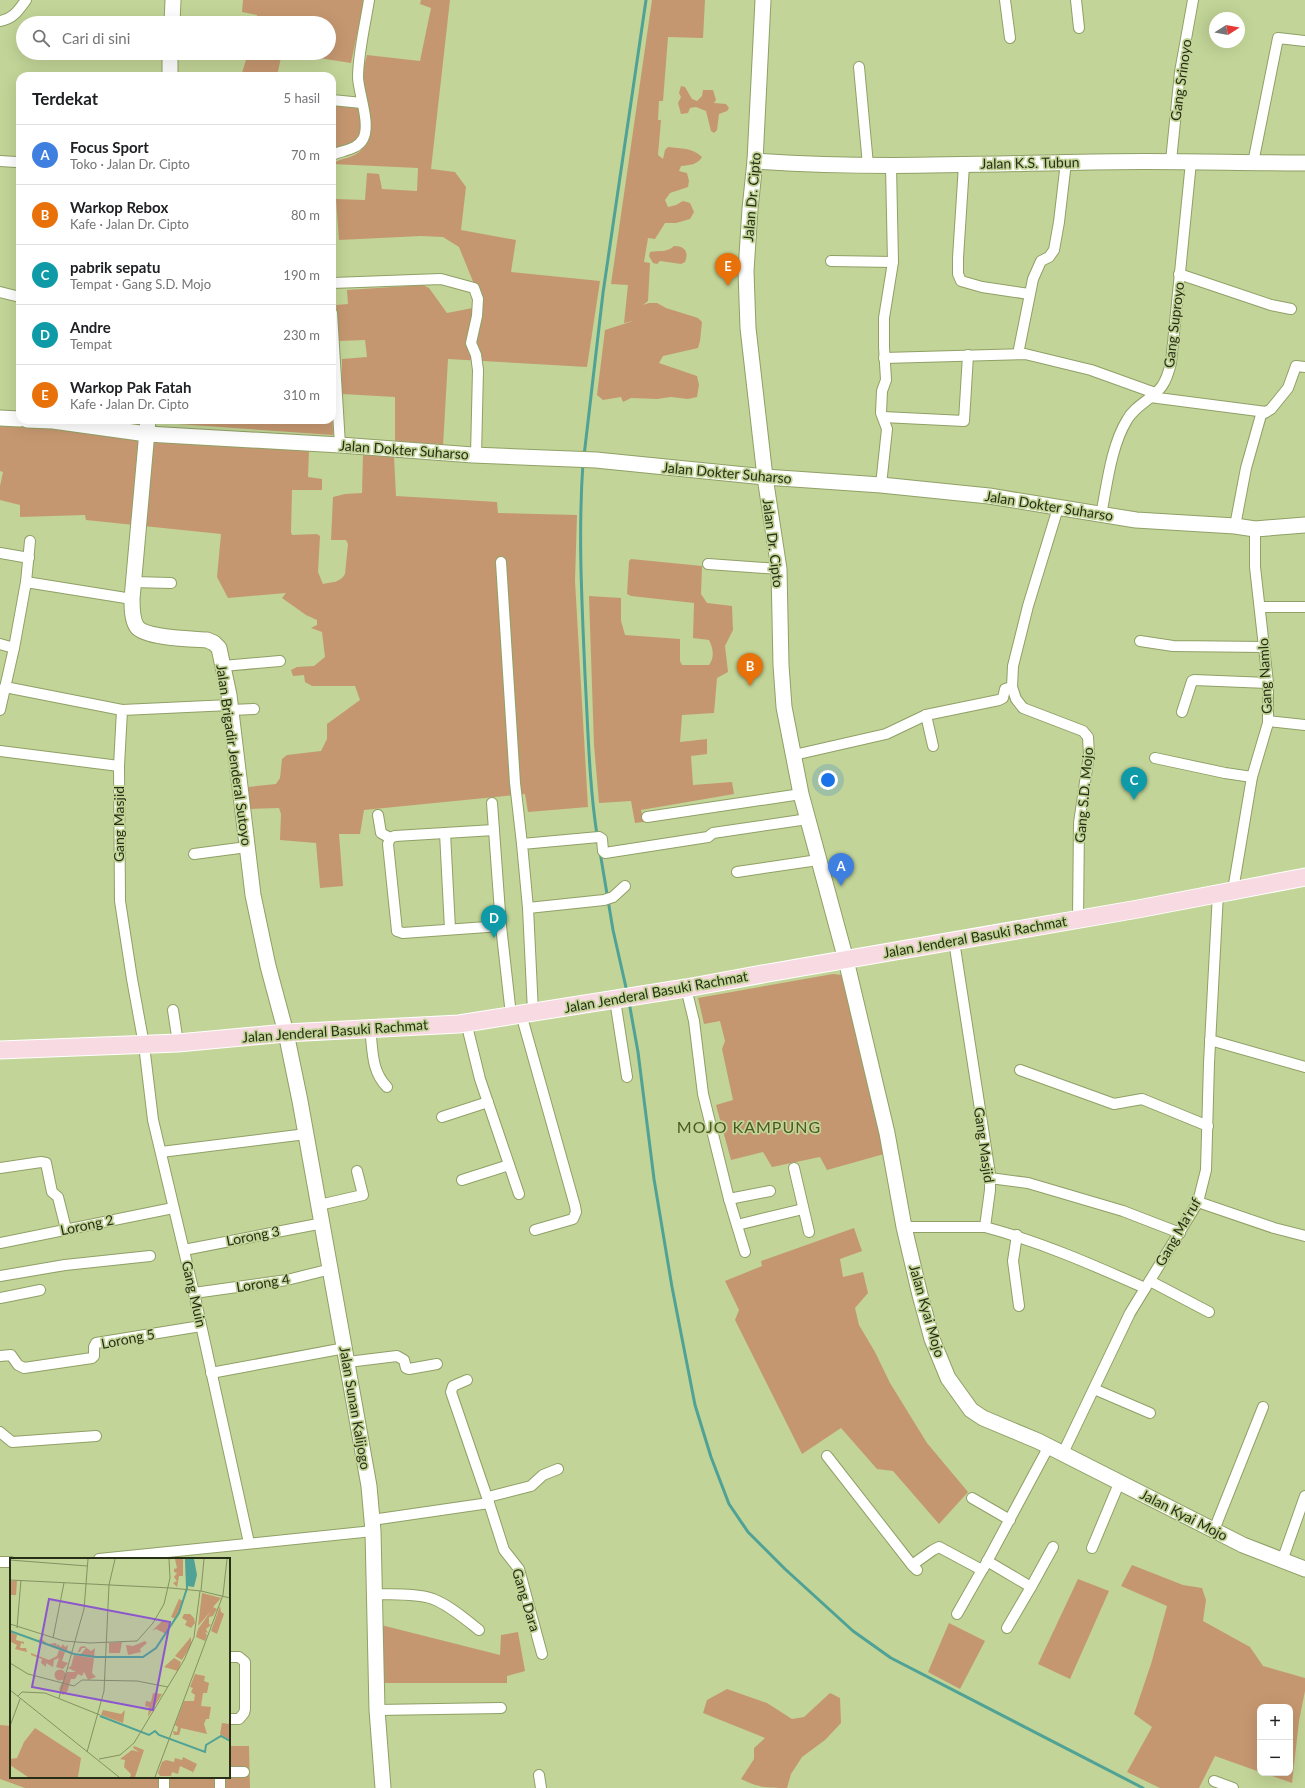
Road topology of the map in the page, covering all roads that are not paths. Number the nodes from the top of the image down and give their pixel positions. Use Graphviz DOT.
graph roads {
  1 [pos="26,0"];
  2 [pos="173,0"];
  3 [pos="369,0"];
  4 [pos="763,0"];
  5 [pos="1005,0"];
  6 [pos="1076,0"];
  7 [pos="1193,0"];
  8 [pos="172,16"];
  9 [pos="0,21"];
  10 [pos="1079,28"];
  11 [pos="1010,38"];
  12 [pos="1305,41"];
  13 [pos="170,60"];
  14 [pos="859,67"];
  15 [pos="170,72"];
  16 [pos="336,100"];
  17 [pos="362,103"];
  18 [pos="336,154"];
  19 [pos="0,161"];
  20 [pos="755,161"];
  21 [pos="1171,161"];
  22 [pos="16,162"];
  23 [pos="1066,162"];
  24 [pos="1191,162"];
  25 [pos="1253,163"];
  26 [pos="1305,163"];
  27 [pos="868,165"];
  28 [pos="964,165"];
  29 [pos="891,166"];
  30 [pos="831,261"];
  31 [pos="893,262"];
  32 [pos="1180,274"];
  33 [pos="336,283"];
  34 [pos="0,292"];
  35 [pos="1029,294"];
  36 [pos="16,296"];
  37 [pos="1291,309"];
  38 [pos="1018,354"];
  39 [pos="968,355"];
  40 [pos="884,358"];
  41 [pos="1305,367"];
  42 [pos="336,379"];
  43 [pos="1152,395"];
  44 [pos="1266,412"];
  45 [pos="882,417"];
  46 [pos="0,418"];
  47 [pos="16,419"];
  48 [pos="107,424"];
  49 [pos="148,427"];
  50 [pos="340,445"];
  51 [pos="476,455"];
  52 [pos="764,477"];
  53 [pos="881,484"];
  54 [pos="1058,508"];
  55 [pos="1101,515"];
  56 [pos="1305,525"];
  57 [pos="1235,526"];
  58 [pos="1255,529"];
  59 [pos="30,541"];
  60 [pos="0,553"];
  61 [pos="29,558"];
  62 [pos="501,562"];
  63 [pos="708,564"];
  64 [pos="779,569"];
  65 [pos="26,582"];
  66 [pos="133,582"];
  67 [pos="171,584"];
  68 [pos="132,599"];
  69 [pos="1261,607"];
  70 [pos="1305,607"];
  71 [pos="1140,641"];
  72 [pos="0,644"];
  73 [pos="1264,647"];
  74 [pos="14,648"];
  75 [pos="280,661"];
  76 [pos="223,666"];
  77 [pos="1268,683"];
  78 [pos="5,687"];
  79 [pos="1012,688"];
  80 [pos="230,708"];
  81 [pos="254,709"];
  82 [pos="0,710"];
  83 [pos="122,710"];
  84 [pos="1182,712"];
  85 [pos="926,715"];
  86 [pos="1268,721"];
  87 [pos="1305,725"];
  88 [pos="934,746"];
  89 [pos="0,751"];
  90 [pos="794,755"];
  91 [pos="1155,758"];
  92 [pos="119,766"];
  93 [pos="1252,777"];
  94 [pos="801,794"];
  95 [pos="492,803"];
  96 [pos="378,815"];
  97 [pos="647,817"];
  98 [pos="808,819"];
  99 [pos="494,830"];
  100 [pos="445,833"];
  101 [pos="390,838"];
  102 [pos="522,844"];
  103 [pos="247,847"];
  104 [pos="194,854"];
  105 [pos="818,860"];
  106 [pos="737,872"];
  107 [pos="1305,877"];
  108 [pos="624,886"];
  109 [pos="1226,892"];
  110 [pos="528,908"];
  111 [pos="1078,919"];
  112 [pos="502,926"];
  113 [pos="450,929"];
  114 [pos="954,941"];
  115 [pos="846,960"];
  116 [pos="686,988"];
  117 [pos="616,1000"];
  118 [pos="173,1010"];
  119 [pos="522,1014"];
  120 [pos="466,1022"];
  121 [pos="370,1028"];
  122 [pos="286,1033"];
  123 [pos="1210,1040"];
  124 [pos="178,1043"];
  125 [pos="144,1045"];
  126 [pos="0,1050"];
  127 [pos="1305,1067"];
  128 [pos="1020,1070"];
  129 [pos="627,1077"];
  130 [pos="387,1087"];
  131 [pos="488,1102"];
  132 [pos="442,1117"];
  133 [pos="1208,1126"];
  134 [pos="306,1134"];
  135 [pos="161,1152"];
  136 [pos="509,1165"];
  137 [pos="0,1168"];
  138 [pos="794,1168"];
  139 [pos="357,1171"];
  140 [pos="990,1178"];
  141 [pos="462,1180"];
  142 [pos="770,1191"];
  143 [pos="519,1194"];
  144 [pos="729,1199"];
  145 [pos="1198,1202"];
  146 [pos="319,1205"];
  147 [pos="174,1208"];
  148 [pos="803,1209"];
  149 [pos="323,1222"];
  150 [pos="737,1225"];
  151 [pos="904,1227"];
  152 [pos="985,1227"];
  153 [pos="66,1229"];
  154 [pos="535,1230"];
  155 [pos="809,1232"];
  156 [pos="1180,1233"];
  157 [pos="1017,1235"];
  158 [pos="1305,1236"];
  159 [pos="0,1243"];
  160 [pos="184,1250"];
  161 [pos="745,1252"];
  162 [pos="150,1256"];
  163 [pos="331,1269"];
  164 [pos="0,1276"];
  165 [pos="1148,1284"];
  166 [pos="40,1290"];
  167 [pos="194,1293"];
  168 [pos="0,1298"];
  169 [pos="1019,1306"];
  170 [pos="1209,1312"];
  171 [pos="201,1326"];
  172 [pos="346,1355"];
  173 [pos="0,1356"];
  174 [pos="437,1364"];
  175 [pos="211,1373"];
  176 [pos="467,1380"];
  177 [pos="1094,1389"];
  178 [pos="1263,1407"];
  179 [pos="1150,1413"];
  180 [pos="0,1432"];
  181 [pos="96,1436"];
  182 [pos="1049,1446"];
  183 [pos="1064,1453"];
  184 [pos="827,1456"];
  185 [pos="558,1469"];
  186 [pos="1120,1482"];
  187 [pos="1305,1496"];
  188 [pos="972,1498"];
  189 [pos="489,1500"];
  190 [pos="1010,1520"];
  191 [pos="372,1526"];
  192 [pos="1214,1530"];
  193 [pos="250,1543"];
  194 [pos="1053,1547"];
  195 [pos="1092,1548"];
  196 [pos="134,1557"];
  197 [pos="116,1558"];
  198 [pos="987,1561"];
  199 [pos="1282,1561"];
  200 [pos="982,1570"];
  201 [pos="1305,1570"];
  202 [pos="1030,1587"];
  203 [pos="374,1594"];
  204 [pos="957,1614"];
  205 [pos="1006,1628"];
  206 [pos="479,1630"];
  207 [pos="542,1654"];
  208 [pos="230,1657"];
  209 [pos="501,1708"];
  210 [pos="377,1710"];
  211 [pos="230,1719"];
  212 [pos="230,1772"];
  213 [pos="244,1772"];
  214 [pos="540,1775"];
  215 [pos="1214,1781"];
  216 [pos="383,1788"];
  217 [pos="541,1788"];
  218 [pos="1233,1788"];
  1 -- 9 [label="street"];
  2 -- 8 [label="street"];
  3 -- 17 [label="street"];
  4 -- 20 [label="street, Jalan Dr. Cipto"];
  5 -- 11 [label="street"];
  6 -- 10 [label="street"];
  7 -- 21 [label="street, Gang Srinoyo"];
  12 -- 25 [label="street"];
  13 -- 15 [label="street"];
  14 -- 27 [label="street"];
  16 -- 17 [label="street"];
  17 -- 18 [label="street"];
  19 -- 22 [label="street"];
  20 -- 27 [label="street, Jalan K.S. Tubun"];
  20 -- 52 [label="street, Jalan Dr. Cipto"];
  21 -- 23 [label="street, Jalan K.S. Tubun"];
  21 -- 24 [label="street, Jalan K.S. Tubun"];
  23 -- 28 [label="street, Jalan K.S. Tubun"];
  23 -- 35 [label="street"];
  24 -- 25 [label="street, Jalan K.S. Tubun"];
  24 -- 32 [label="street, Gang Suproyo"];
  25 -- 26 [label="street, Jalan K.S. Tubun"];
  27 -- 29 [label="street, Jalan K.S. Tubun"];
  28 -- 29 [label="street, Jalan K.S. Tubun"];
  28 -- 35 [label="street"];
  29 -- 31 [label="street"];
  30 -- 31 [label="street"];
  31 -- 40 [label="street"];
  32 -- 37 [label="street"];
  32 -- 43 [label="street, Gang Suproyo"];
  33 -- 51 [label="street"];
  34 -- 36 [label="street"];
  35 -- 38 [label="street"];
  38 -- 39 [label="street"];
  38 -- 43 [label="street"];
  39 -- 40 [label="street"];
  39 -- 45 [label="street"];
  40 -- 45 [label="street"];
  41 -- 44 [label="street"];
  42 -- 50 [label="street"];
  43 -- 44 [label="street"];
  43 -- 55 [label="street, Gang Suproyo"];
  44 -- 57 [label="street"];
  45 -- 53 [label="street"];
  46 -- 47 [label="street"];
  48 -- 49 [label="street, Jalan Dokter Suharso"];
  49 -- 50 [label="street, Jalan Dokter Suharso"];
  49 -- 66 [label="street, Jalan Brigadir Jenderal Sutoyo"];
  50 -- 51 [label="street, Jalan Dokter Suharso"];
  51 -- 52 [label="street, Jalan Dokter Suharso"];
  52 -- 53 [label="street, Jalan Dokter Suharso"];
  52 -- 64 [label="street, Jalan Dr. Cipto"];
  53 -- 54 [label="street, Jalan Dokter Suharso"];
  54 -- 55 [label="street, Jalan Dokter Suharso"];
  54 -- 79 [label="street, Gang S.D. Mojo"];
  55 -- 57 [label="street, Jalan Dokter Suharso"];
  56 -- 58 [label="street, Jalan Dokter Suharso"];
  57 -- 58 [label="street, Jalan Dokter Suharso"];
  58 -- 69 [label="street, Gang Namlo"];
  59 -- 61 [label="street"];
  60 -- 61 [label="street"];
  61 -- 65 [label="street"];
  62 -- 102 [label="street"];
  63 -- 64 [label="street"];
  64 -- 90 [label="street, Jalan Dr. Cipto"];
  65 -- 68 [label="street"];
  65 -- 74 [label="street"];
  66 -- 67 [label="street"];
  66 -- 68 [label="street, Jalan Brigadir Jenderal Sutoyo"];
  68 -- 76 [label="street, Jalan Brigadir Jenderal Sutoyo"];
  69 -- 70 [label="street"];
  69 -- 73 [label="street, Gang Namlo"];
  71 -- 73 [label="street"];
  72 -- 74 [label="street"];
  73 -- 77 [label="street, Gang Namlo"];
  74 -- 78 [label="street"];
  75 -- 76 [label="street"];
  76 -- 80 [label="street, Jalan Brigadir Jenderal Sutoyo"];
  77 -- 84 [label="street"];
  77 -- 86 [label="street, Gang Namlo"];
  78 -- 82 [label="street"];
  78 -- 83 [label="street"];
  79 -- 85 [label="street"];
  79 -- 111 [label="street, Gang S.D. Mojo"];
  80 -- 81 [label="street"];
  80 -- 83 [label="street"];
  80 -- 103 [label="street, Jalan Brigadir Jenderal Sutoyo"];
  83 -- 92 [label="street, Gang Masjid"];
  85 -- 88 [label="street"];
  85 -- 90 [label="street"];
  86 -- 87 [label="street"];
  86 -- 93 [label="street, Gang Namlo"];
  89 -- 92 [label="street"];
  90 -- 94 [label="street, Jalan Dr. Cipto"];
  91 -- 93 [label="street"];
  92 -- 125 [label="street, Gang Masjid"];
  93 -- 109 [label="street, Gang Namlo"];
  94 -- 97 [label="street"];
  94 -- 98 [label="street, Jalan Dr. Cipto"];
  95 -- 99 [label="street"];
  96 -- 101 [label="street"];
  98 -- 102 [label="street"];
  98 -- 105 [label="street, Jalan Dr. Cipto"];
  99 -- 100 [label="street"];
  99 -- 112 [label="street"];
  100 -- 101 [label="street"];
  100 -- 113 [label="street"];
  101 -- 113 [label="street"];
  102 -- 110 [label="street"];
  103 -- 104 [label="street"];
  103 -- 122 [label="street, Jalan Brigadir Jenderal Sutoyo"];
  105 -- 106 [label="street"];
  105 -- 115 [label="street, Jalan Dr. Cipto"];
  107 -- 109 [label="main road, Jalan Jenderal Basuki Rachmat"];
  108 -- 110 [label="street"];
  109 -- 111 [label="main road, Jalan Jenderal Basuki Rachmat"];
  109 -- 123 [label="street, Gang Ma'ruf"];
  110 -- 119 [label="street"];
  111 -- 114 [label="main road, Jalan Jenderal Basuki Rachmat"];
  112 -- 113 [label="street"];
  112 -- 119 [label="street"];
  114 -- 115 [label="main road, Jalan Jenderal Basuki Rachmat"];
  114 -- 140 [label="street, Gang Masjid"];
  115 -- 116 [label="main road, Jalan Jenderal Basuki Rachmat"];
  115 -- 151 [label="street, Jalan Kyai Mojo"];
  116 -- 117 [label="main road, Jalan Jenderal Basuki Rachmat"];
  116 -- 144 [label="street"];
  117 -- 119 [label="main road, Jalan Jenderal Basuki Rachmat"];
  117 -- 129 [label="street"];
  118 -- 124 [label="street"];
  119 -- 120 [label="main road, Jalan Jenderal Basuki Rachmat"];
  119 -- 154 [label="street"];
  120 -- 121 [label="main road, Jalan Jenderal Basuki Rachmat"];
  120 -- 131 [label="street"];
  121 -- 122 [label="main road, Jalan Jenderal Basuki Rachmat"];
  121 -- 130 [label="street"];
  122 -- 124 [label="main road, Jalan Jenderal Basuki Rachmat"];
  122 -- 134 [label="street, Jalan Sunan Kalijogo"];
  123 -- 127 [label="street"];
  123 -- 133 [label="street, Gang Ma'ruf"];
  124 -- 125 [label="main road, Jalan Jenderal Basuki Rachmat"];
  125 -- 126 [label="main road, Jalan Jenderal Basuki Rachmat"];
  125 -- 135 [label="street, Gang Muin"];
  128 -- 133 [label="street"];
  131 -- 132 [label="street"];
  131 -- 136 [label="street"];
  133 -- 145 [label="street, Gang Ma'ruf"];
  134 -- 135 [label="street"];
  134 -- 146 [label="street, Jalan Sunan Kalijogo"];
  135 -- 147 [label="street, Gang Muin"];
  136 -- 141 [label="street"];
  136 -- 143 [label="street"];
  137 -- 153 [label="street"];
  138 -- 148 [label="street"];
  139 -- 146 [label="street"];
  140 -- 152 [label="street, Gang Masjid"];
  140 -- 156 [label="street"];
  142 -- 144 [label="street"];
  144 -- 150 [label="street"];
  145 -- 156 [label="street, Gang Ma'ruf"];
  145 -- 158 [label="street"];
  146 -- 149 [label="street, Jalan Sunan Kalijogo"];
  147 -- 153 [label="street, Lorong 2"];
  147 -- 160 [label="street, Gang Muin"];
  148 -- 150 [label="street"];
  148 -- 155 [label="street"];
  149 -- 160 [label="street, Lorong 3"];
  149 -- 163 [label="street, Jalan Sunan Kalijogo"];
  150 -- 161 [label="street"];
  151 -- 152 [label="street"];
  151 -- 182 [label="street, Jalan Kyai Mojo"];
  152 -- 157 [label="street"];
  153 -- 159 [label="street, Lorong 2"];
  156 -- 165 [label="street, Gang Ma'ruf"];
  157 -- 165 [label="street"];
  157 -- 169 [label="street"];
  160 -- 167 [label="street, Gang Muin"];
  162 -- 164 [label="street"];
  163 -- 167 [label="street, Lorong 4"];
  163 -- 172 [label="street, Jalan Sunan Kalijogo"];
  165 -- 170 [label="street"];
  165 -- 177 [label="street, Gang Ma'ruf"];
  166 -- 168 [label="street"];
  167 -- 171 [label="street, Gang Muin"];
  171 -- 173 [label="street, Lorong 5"];
  171 -- 175 [label="street, Gang Muin"];
  172 -- 174 [label="street"];
  172 -- 175 [label="street"];
  172 -- 191 [label="street, Jalan Sunan Kalijogo"];
  175 -- 193 [label="street, Gang Muin"];
  176 -- 189 [label="street, Gang Dara"];
  177 -- 179 [label="street"];
  177 -- 183 [label="street, Gang Ma'ruf"];
  178 -- 192 [label="street"];
  180 -- 181 [label="street"];
  182 -- 183 [label="street, Jalan Kyai Mojo"];
  182 -- 190 [label="street"];
  183 -- 186 [label="street, Jalan Kyai Mojo"];
  184 -- 200 [label="street"];
  185 -- 189 [label="street"];
  186 -- 192 [label="street, Jalan Kyai Mojo"];
  186 -- 195 [label="street"];
  187 -- 199 [label="street"];
  188 -- 190 [label="street"];
  189 -- 191 [label="street"];
  189 -- 207 [label="street, Gang Dara"];
  190 -- 198 [label="street"];
  191 -- 193 [label="street"];
  191 -- 203 [label="street, Jalan Sunan Kalijogo"];
  192 -- 199 [label="street, Jalan Kyai Mojo"];
  193 -- 196 [label="street"];
  194 -- 202 [label="street"];
  196 -- 197 [label="street"];
  198 -- 200 [label="street"];
  198 -- 202 [label="street"];
  199 -- 201 [label="street, Jalan Kyai Mojo"];
  200 -- 204 [label="street"];
  202 -- 205 [label="street"];
  203 -- 206 [label="street"];
  203 -- 210 [label="street, Jalan Sunan Kalijogo"];
  208 -- 211 [label="street"];
  209 -- 210 [label="street"];
  210 -- 216 [label="street, Jalan Sunan Kalijogo"];
  212 -- 213 [label="street"];
  214 -- 217 [label="street"];
  215 -- 218 [label="street"];
}
